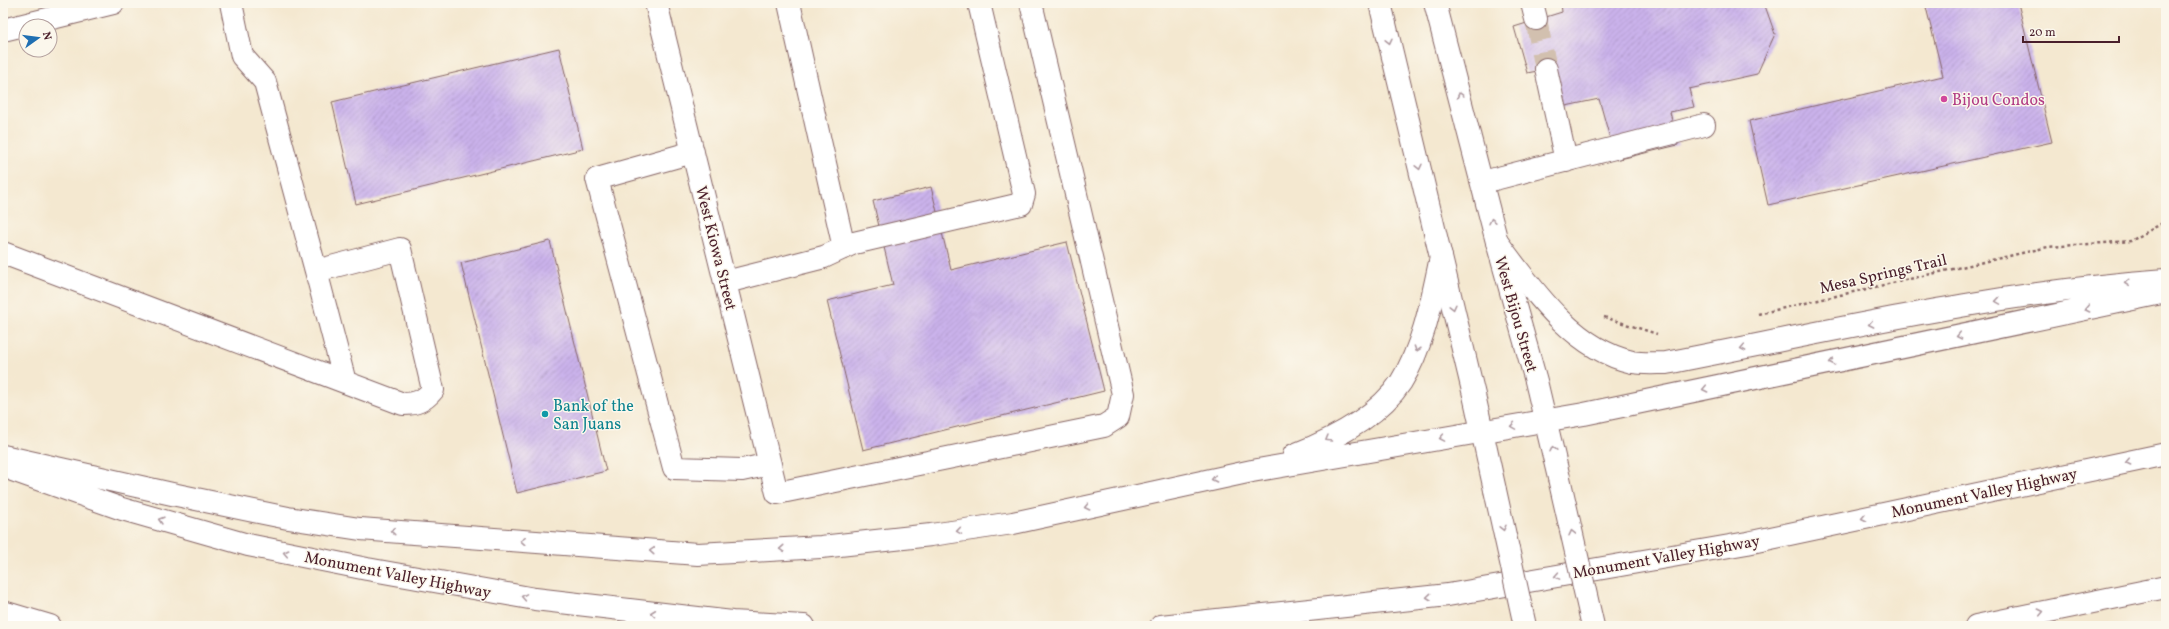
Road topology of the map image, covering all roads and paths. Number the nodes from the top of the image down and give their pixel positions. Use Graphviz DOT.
graph roads {
  1 [pos="113,3"];
  2 [pos="231,3"];
  3 [pos="656,3"];
  4 [pos="789,3"];
  5 [pos="979,3"];
  6 [pos="1031,3"];
  7 [pos="1380,3"];
  8 [pos="1435,3"];
  9 [pos="3,30"];
  10 [pos="1546,69"];
  11 [pos="1704,125"];
  12 [pos="693,152"];
  13 [pos="1566,161"];
  14 [pos="1483,182"];
  15 [pos="2166,221"];
  16 [pos="1497,242"];
  17 [pos="844,248"];
  18 [pos="3,253"];
  19 [pos="1441,257"];
  20 [pos="316,271"];
  21 [pos="2166,280"];
  22 [pos="726,282"];
  23 [pos="2166,292"];
  24 [pos="1752,315"];
  25 [pos="1604,317"];
  26 [pos="1664,335"];
  27 [pos="345,382"];
  28 [pos="1546,421"];
  29 [pos="1481,432"];
  30 [pos="2166,454"];
  31 [pos="3,456"];
  32 [pos="770,464"];
  33 [pos="3,466"];
  34 [pos="1252,471"];
  35 [pos="2166,587"];
  36 [pos="3,612"];
  37 [pos="50,626"];
  38 [pos="804,626"];
  39 [pos="1161,626"];
  40 [pos="1525,626"];
  41 [pos="1593,626"];
  42 [pos="1976,626"];
  1 -- 9 [label="main road"];
  2 -- 20 [label="main road"];
  3 -- 12 [label="main road, West Kiowa Street"];
  4 -- 17 [label="main road"];
  5 -- 17 [label="main road"];
  6 -- 32 [label="main road, West Kiowa Street"];
  7 -- 19 [label="main road, one-way"];
  14 -- 8 [label="main road, West Bijou Street, one-way"];
  10 -- 13 [label="main road"];
  11 -- 13 [label="main road"];
  12 -- 22 [label="main road, West Kiowa Street"];
  12 -- 32 [label="main road"];
  13 -- 14 [label="main road"];
  16 -- 14 [label="main road, West Bijou Street, one-way"];
  15 -- 24 [label="path, Mesa Springs Trail"];
  21 -- 16 [label="main road, one-way"];
  16 -- 28 [label="main road, West Bijou Street"];
  17 -- 22 [label="main road"];
  18 -- 27 [label="main road"];
  19 -- 29 [label="main road, one-way"];
  19 -- 34 [label="main road, one-way"];
  20 -- 27 [label="main road"];
  20 -- 27 [label="main road"];
  22 -- 32 [label="main road, West Kiowa Street"];
  23 -- 28 [label="main road, one-way"];
  25 -- 26 [label="path"];
  28 -- 29 [label="main road, one-way"];
  41 -- 28 [label="main road, West Bijou Street, one-way, bridge"];
  29 -- 34 [label="main road, one-way"];
  29 -- 40 [label="main road, one-way, bridge"];
  30 -- 39 [label="main road, Monument Valley Highway, one-way"];
  34 -- 31 [label="main road, one-way"];
  38 -- 33 [label="main road, Monument Valley Highway, one-way"];
  42 -- 35 [label="main road, one-way"];
  36 -- 37 [label="main road"];
}
